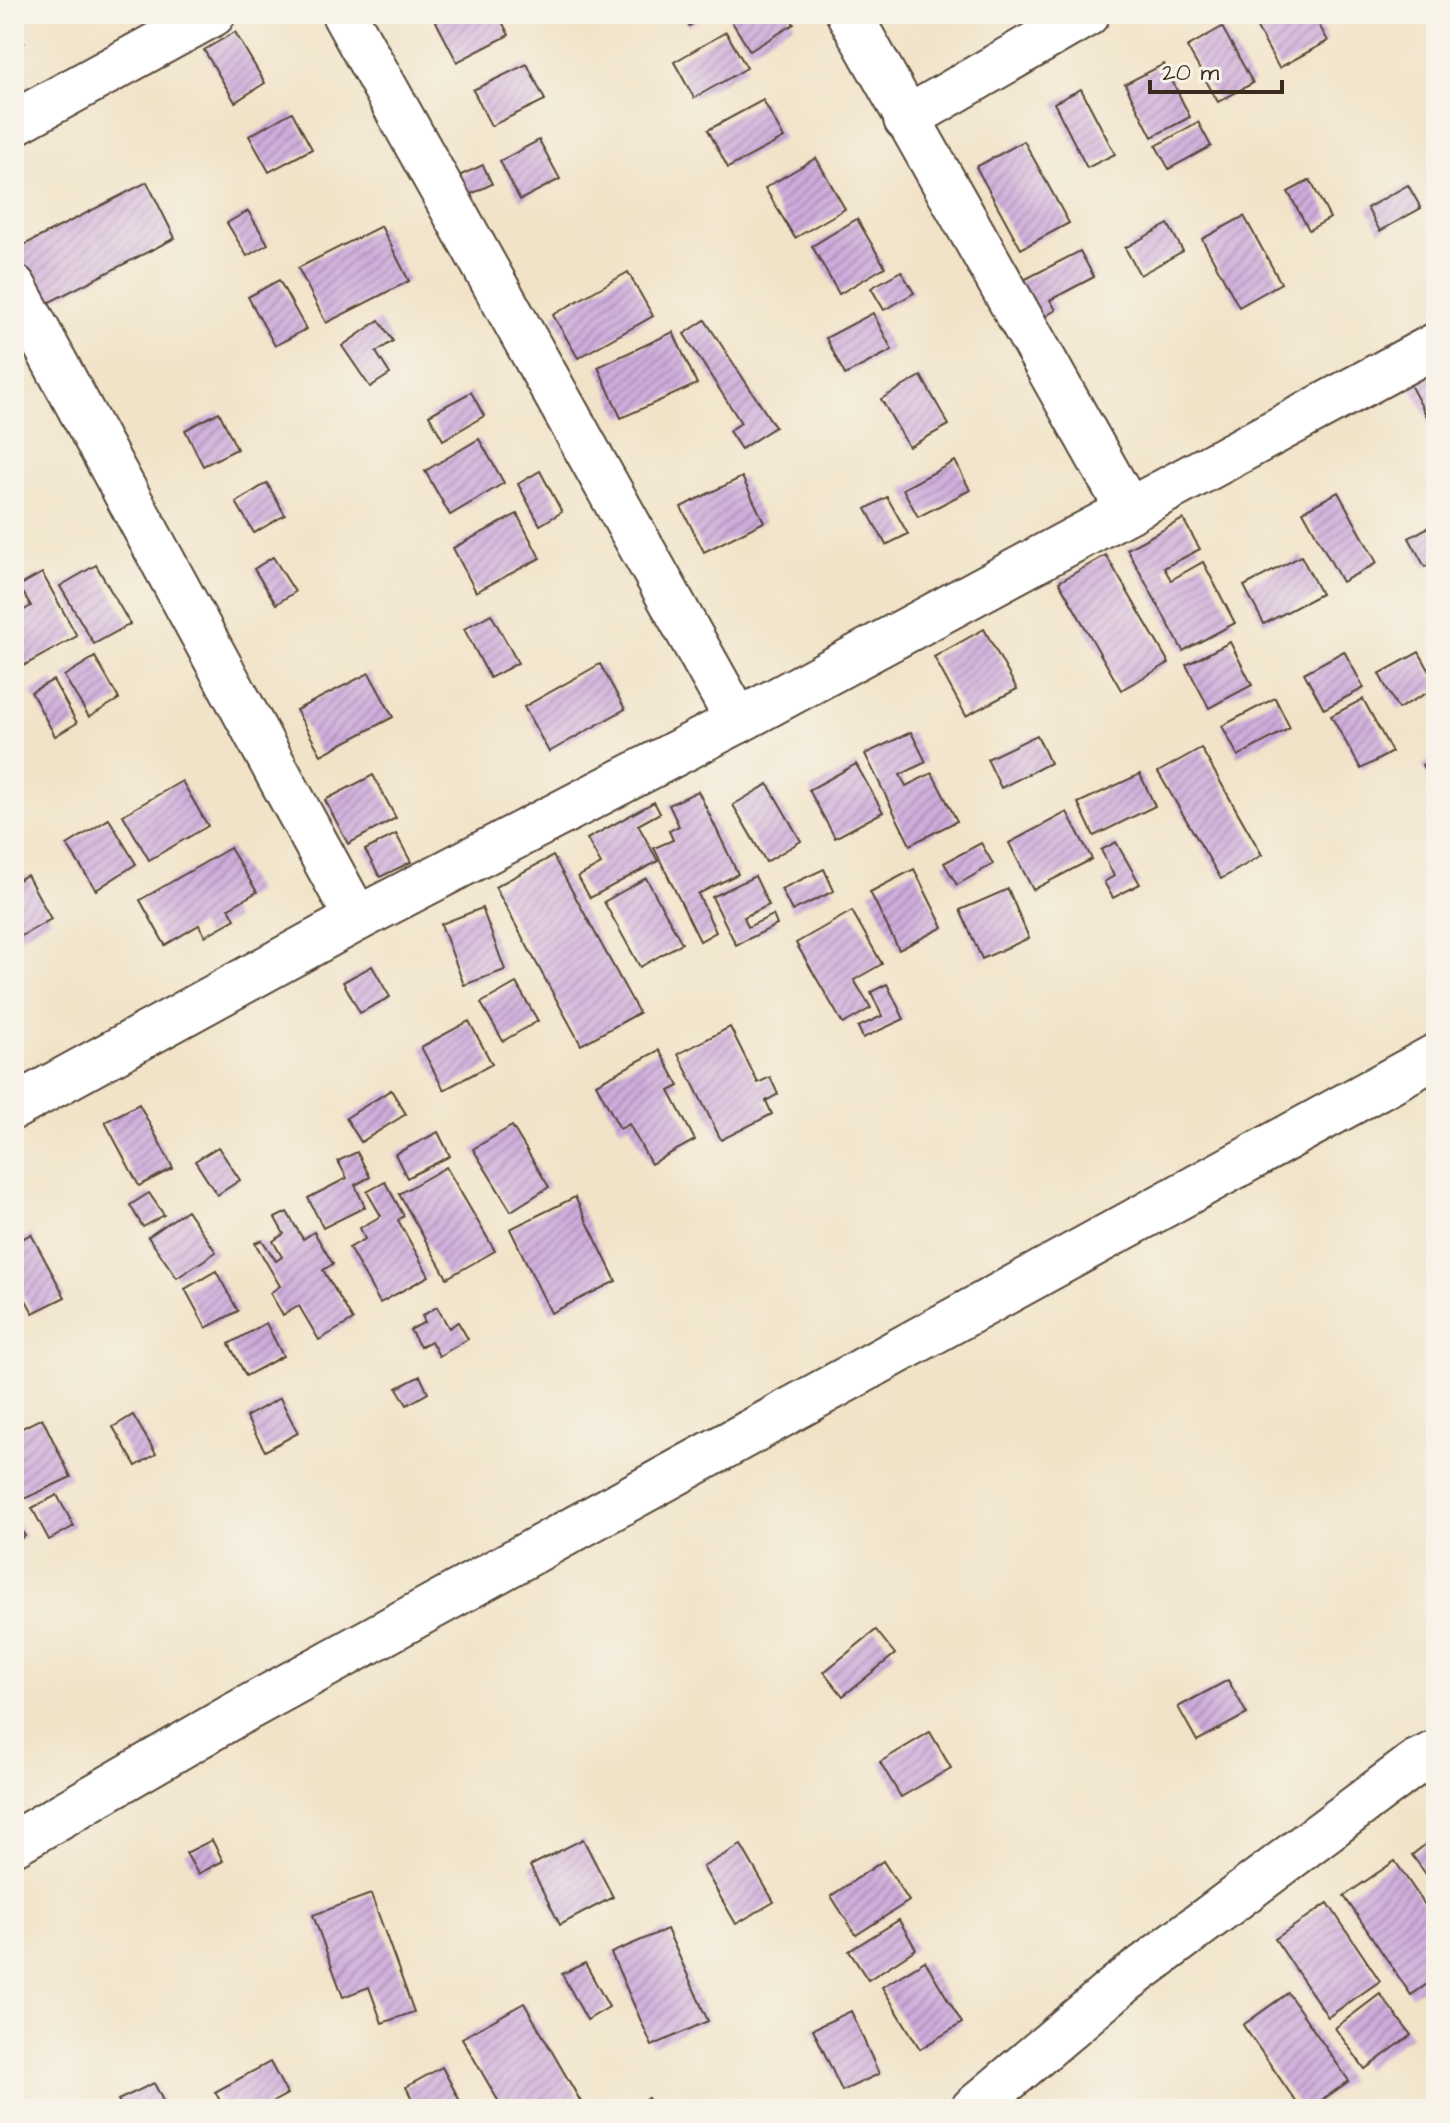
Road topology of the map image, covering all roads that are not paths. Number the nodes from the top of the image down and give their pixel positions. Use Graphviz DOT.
graph roads {
  1 [pos="213,14"];
  2 [pos="344,14"];
  3 [pos="849,14"];
  4 [pos="1087,14"];
  5 [pos="906,119"];
  6 [pos="14,123"];
  7 [pos="14,287"];
  8 [pos="1436,345"];
  9 [pos="1129,511"];
  10 [pos="738,721"];
  11 [pos="357,919"];
  12 [pos="1436,1056"];
  13 [pos="14,1107"];
  14 [pos="1436,1753"];
  15 [pos="14,1843"];
  16 [pos="973,2109"];
  1 -- 6 [label="street"];
  2 -- 10 [label="street"];
  3 -- 5 [label="street"];
  4 -- 5 [label="street"];
  5 -- 9 [label="street"];
  7 -- 11 [label="street"];
  8 -- 9 [label="street"];
  9 -- 10 [label="street"];
  10 -- 11 [label="street"];
  11 -- 13 [label="street"];
  12 -- 15 [label="street"];
  14 -- 16 [label="street"];
}
